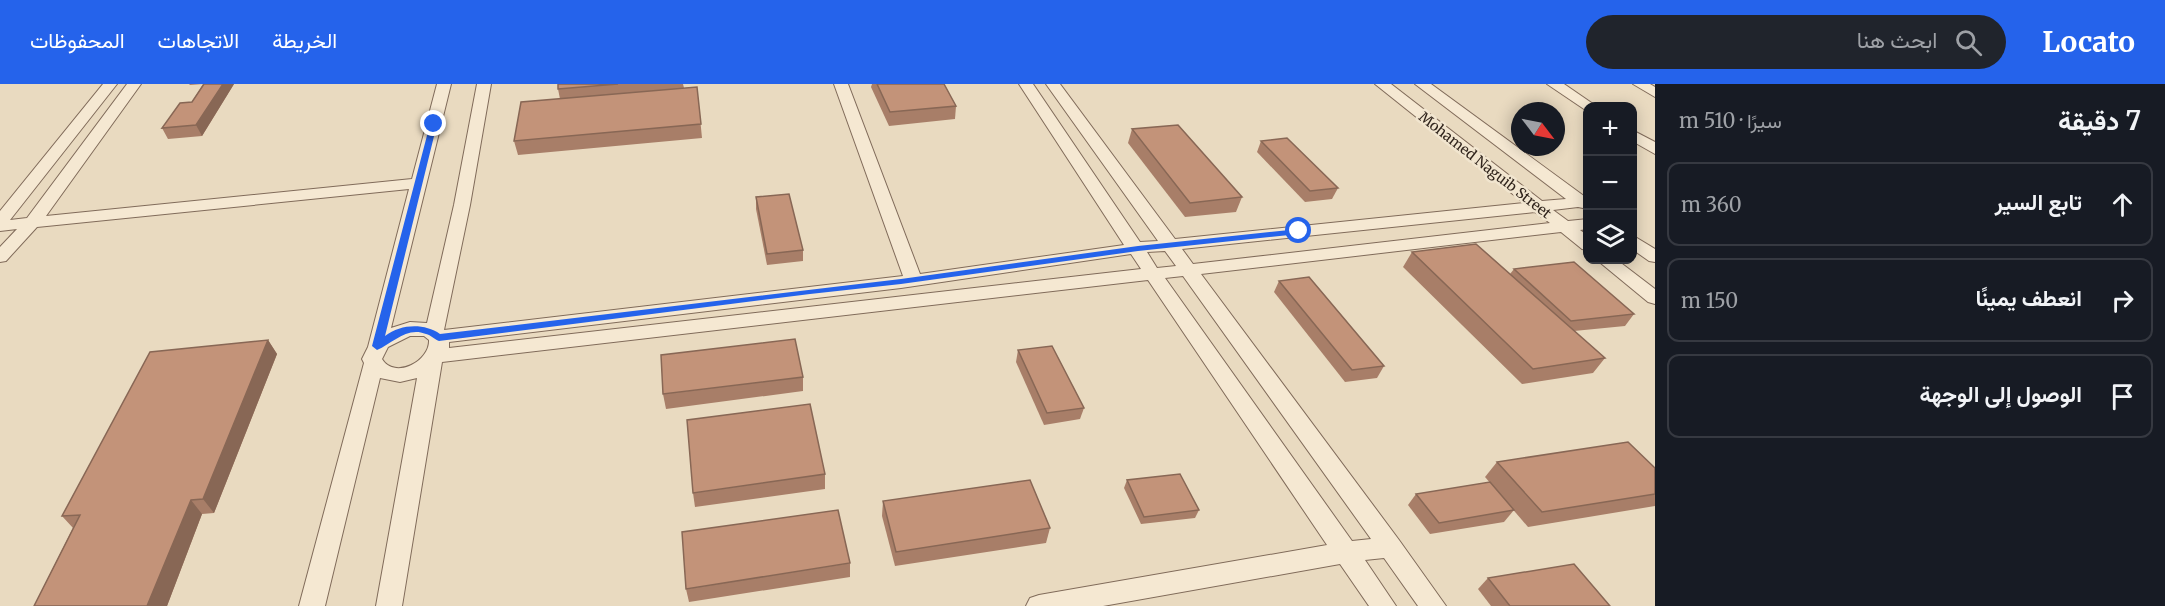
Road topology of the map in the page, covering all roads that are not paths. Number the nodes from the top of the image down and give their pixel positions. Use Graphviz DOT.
graph roads {
  1 [pos="110,84"];
  2 [pos="134,84"];
  3 [pos="444,84"];
  4 [pos="484,84"];
  5 [pos="841,84"];
  6 [pos="1026,84"];
  7 [pos="1053,84"];
  8 [pos="1382,84"];
  9 [pos="1422,84"];
  10 [pos="1554,84"];
  11 [pos="1640,84"];
  12 [pos="1655,93"];
  13 [pos="1583,102"];
  14 [pos="1075,113"];
  15 [pos="1047,115"];
  16 [pos="1637,137"];
  17 [pos="1655,149"];
  18 [pos="78,162"];
  19 [pos="45,166"];
  20 [pos="418,183"];
  21 [pos="1583,203"];
  22 [pos="1583,204"];
  23 [pos="1538,206"];
  24 [pos="33,222"];
  25 [pos="0,224"];
  26 [pos="1583,224"];
  27 [pos="1563,226"];
  28 [pos="1583,242"];
  29 [pos="1170,244"];
  30 [pos="1637,244"];
  31 [pos="1138,248"];
  32 [pos="0,257"];
  33 [pos="1655,257"];
  34 [pos="1611,264"];
  35 [pos="1190,269"];
  36 [pos="1152,273"];
  37 [pos="913,280"];
  38 [pos="810,291"];
  39 [pos="1655,298"];
  40 [pos="816,312"];
  41 [pos="435,347"];
  42 [pos="375,355"];
  43 [pos="1391,547"];
  44 [pos="1348,552"];
  45 [pos="312,606"];
  46 [pos="389,606"];
  47 [pos="1039,606"];
  48 [pos="1383,606"];
  49 [pos="1433,606"];
  1 -- 19 [label="street"];
  2 -- 18 [label="street"];
  3 -- 20 [label="street"];
  4 -- 41 [label="street"];
  5 -- 37 [label="street"];
  6 -- 15 [label="street"];
  7 -- 14 [label="street"];
  8 -- 23 [label="street, Mohamed Naguib Street"];
  9 -- 21 [label="street, Mohamed Naguib Street"];
  10 -- 13 [label="street"];
  11 -- 12 [label="street"];
  14 -- 15 [label="street"];
  14 -- 29 [label="street"];
  15 -- 31 [label="street"];
  16 -- 17 [label="street"];
  18 -- 19 [label="street"];
  18 -- 24 [label="street"];
  19 -- 25 [label="street"];
  20 -- 24 [label="street"];
  20 -- 42 [label="street"];
  22 -- 23 [label="street"];
  23 -- 27 [label="street, Mohamed Naguib Street"];
  23 -- 29 [label="street"];
  24 -- 25 [label="street"];
  24 -- 32 [label="street"];
  26 -- 27 [label="street"];
  27 -- 28 [label="street, Mohamed Naguib Street"];
  27 -- 35 [label="street"];
  29 -- 31 [label="street"];
  29 -- 35 [label="street"];
  30 -- 33 [label="street"];
  31 -- 36 [label="street"];
  31 -- 37 [label="street"];
  34 -- 39 [label="street"];
  35 -- 36 [label="street"];
  35 -- 43 [label="street"];
  36 -- 40 [label="street"];
  36 -- 44 [label="street"];
  37 -- 38 [label="street"];
  38 -- 40 [label="street"];
  38 -- 41 [label="street"];
  40 -- 41 [label="street"];
  41 -- 42 [label="street"];
  41 -- 42 [label="street"];
  41 -- 46 [label="street"];
  42 -- 45 [label="street"];
  43 -- 44 [label="street"];
  43 -- 49 [label="street"];
  44 -- 47 [label="street"];
  44 -- 48 [label="street"];
}
